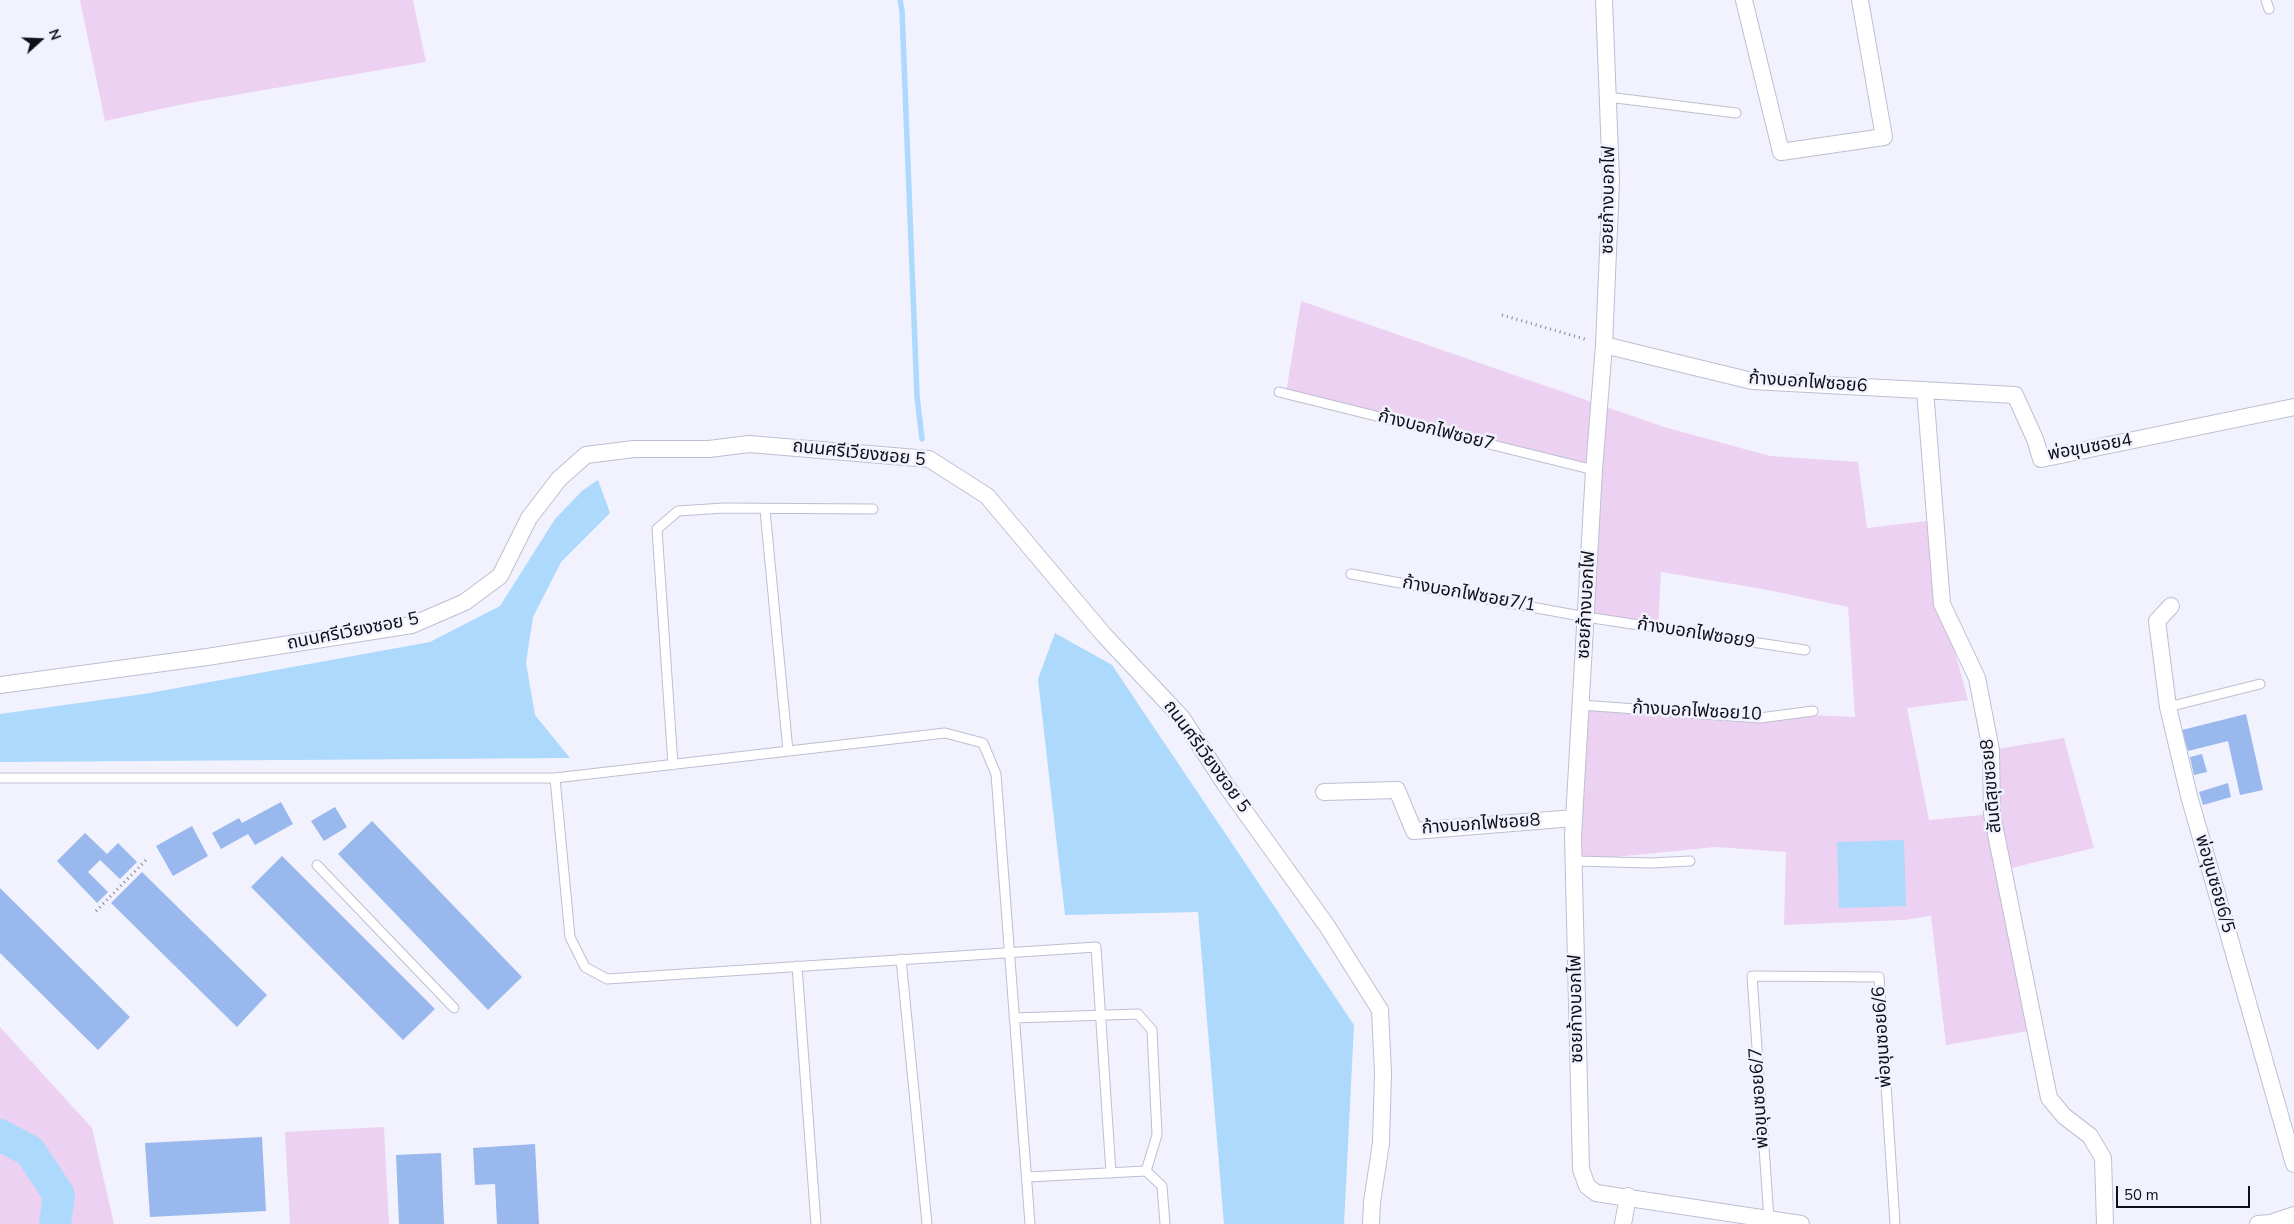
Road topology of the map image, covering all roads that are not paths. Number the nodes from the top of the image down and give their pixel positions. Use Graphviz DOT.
graph roads {
  1 [pos="1604,0"];
  2 [pos="1744,0"];
  3 [pos="1860,0"];
  4 [pos="1608,97"];
  5 [pos="1736,113"];
  6 [pos="1604,345"];
  7 [pos="1925,390"];
  8 [pos="1278,392"];
  9 [pos="2294,407"];
  10 [pos="1594,470"];
  11 [pos="873,509"];
  12 [pos="766,510"];
  13 [pos="1351,574"];
  14 [pos="2172,606"];
  15 [pos="1586,617"];
  16 [pos="1805,650"];
  17 [pos="2260,684"];
  18 [pos="0,685"];
  19 [pos="1581,705"];
  20 [pos="2168,707"];
  21 [pos="1813,711"];
  22 [pos="788,751"];
  23 [pos="673,765"];
  24 [pos="0,778"];
  25 [pos="555,778"];
  26 [pos="1324,792"];
  27 [pos="1574,818"];
  28 [pos="1574,861"];
  29 [pos="1690,861"];
  30 [pos="317,865"];
  31 [pos="1009,952"];
  32 [pos="901,959"];
  33 [pos="797,966"];
  34 [pos="1752,976"];
  35 [pos="454,1008"];
  36 [pos="1101,1014"];
  37 [pos="1014,1018"];
  38 [pos="2294,1164"];
  39 [pos="1146,1171"];
  40 [pos="1111,1173"];
  41 [pos="1027,1178"];
  42 [pos="1628,1196"];
  43 [pos="2294,1215"];
  44 [pos="1759,1220"];
  45 [pos="816,1224"];
  46 [pos="927,1224"];
  47 [pos="1030,1224"];
  48 [pos="1165,1224"];
  49 [pos="1371,1224"];
  50 [pos="1623,1224"];
  51 [pos="1801,1224"];
  52 [pos="1895,1224"];
  53 [pos="2105,1224"];
  54 [pos="2258,1224"];
  55 [pos="2270,1224"];
  1 -- 4 [label="street, ซอยก้างบอกไฟ"];
  2 -- 3 [label="street"];
  4 -- 5 [label="lane"];
  4 -- 6 [label="street, ซอยก้างบอกไฟ"];
  6 -- 7 [label="street, ก้างบอกไฟซอย6"];
  6 -- 10 [label="street, ซอยก้างบอกไฟ"];
  7 -- 9 [label="street, พ่อขุนซอย4"];
  7 -- 53 [label="street, สันติสุขซอย8"];
  8 -- 10 [label="lane, ก้างบอกไฟซอย7"];
  10 -- 15 [label="street, ซอยก้างบอกไฟ"];
  11 -- 12 [label="lane"];
  12 -- 22 [label="lane"];
  12 -- 23 [label="lane"];
  13 -- 15 [label="lane, ก้างบอกไฟซอย7/1"];
  14 -- 20 [label="street, พ่อขุนซอย6/5"];
  15 -- 16 [label="lane, ก้างบอกไฟซอย9"];
  15 -- 19 [label="street, ซอยก้างบอกไฟ"];
  17 -- 20 [label="lane"];
  18 -- 49 [label="street, ถนนศรีเวียงซอย 5"];
  19 -- 21 [label="lane, ก้างบอกไฟซอย10"];
  19 -- 27 [label="street, ซอยก้างบอกไฟ"];
  20 -- 38 [label="street, พ่อขุนซอย6/5"];
  22 -- 23 [label="lane"];
  22 -- 31 [label="lane"];
  23 -- 25 [label="lane"];
  24 -- 25 [label="lane"];
  25 -- 33 [label="lane"];
  26 -- 27 [label="street, ก้างบอกไฟซอย8"];
  27 -- 28 [label="street, ซอยก้างบอกไฟ"];
  28 -- 29 [label="lane"];
  28 -- 42 [label="street, ซอยก้างบอกไฟ"];
  30 -- 35 [label="lane"];
  31 -- 32 [label="lane"];
  31 -- 36 [label="lane"];
  31 -- 37 [label="lane"];
  32 -- 33 [label="lane"];
  32 -- 46 [label="lane"];
  33 -- 45 [label="lane"];
  34 -- 44 [label="lane, พ่อขุนซอย6/7"];
  34 -- 52 [label="lane, พ่อขุนซอย6/6"];
  36 -- 37 [label="lane"];
  36 -- 39 [label="lane"];
  36 -- 40 [label="lane"];
  37 -- 41 [label="lane"];
  39 -- 40 [label="lane"];
  39 -- 48 [label="lane"];
  40 -- 41 [label="lane"];
  41 -- 47 [label="lane"];
  42 -- 44 [label="street"];
  42 -- 50 [label="street"];
  43 -- 55 [label="street"];
  44 -- 51 [label="street"];
  54 -- 55 [label="street"];
}
